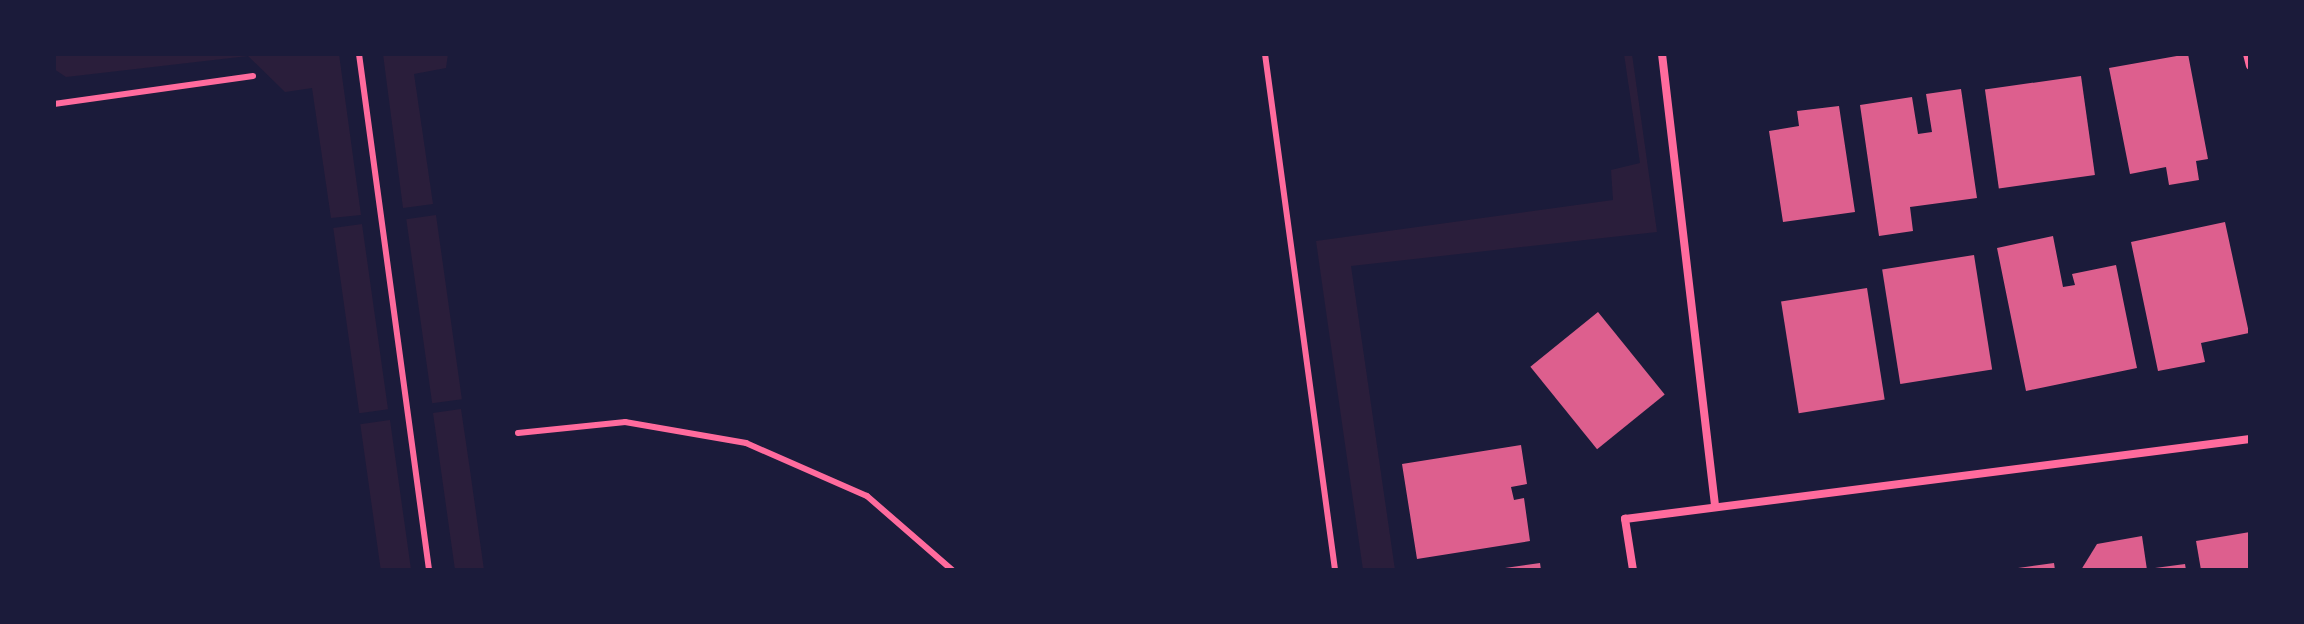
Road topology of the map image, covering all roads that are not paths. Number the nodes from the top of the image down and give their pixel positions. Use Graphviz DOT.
graph roads {
  1 [pos="359,54"];
  2 [pos="1265,54"];
  3 [pos="1662,54"];
  4 [pos="2247,54"];
  5 [pos="2250,66"];
  6 [pos="253,76"];
  7 [pos="54,104"];
  8 [pos="518,433"];
  9 [pos="2250,439"];
  10 [pos="1715,507"];
  11 [pos="429,570"];
  12 [pos="952,570"];
  13 [pos="1335,570"];
  14 [pos="1633,570"];
  1 -- 11 [label="lane"];
  2 -- 13 [label="lane"];
  3 -- 10 [label="street"];
  4 -- 5 [label="street"];
  6 -- 7 [label="lane"];
  8 -- 12 [label="lane"];
  9 -- 10 [label="street"];
  10 -- 14 [label="street"];
}
